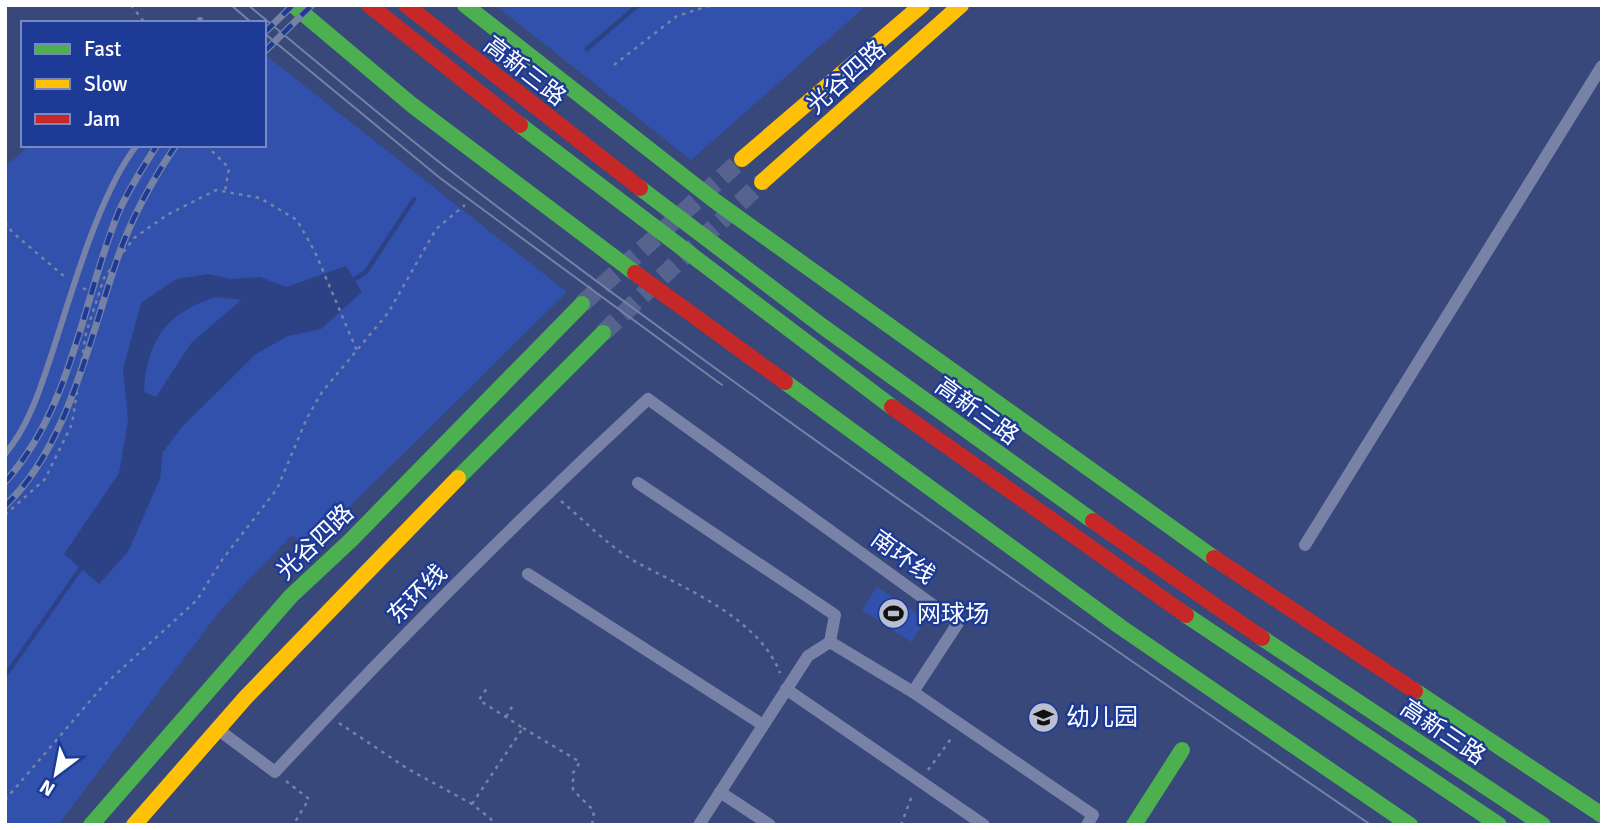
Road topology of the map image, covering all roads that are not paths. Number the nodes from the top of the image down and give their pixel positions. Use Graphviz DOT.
graph roads {
  1 [pos="293,5"];
  2 [pos="369,5"];
  3 [pos="406,5"];
  4 [pos="465,5"];
  5 [pos="922,5"];
  6 [pos="961,5"];
  7 [pos="1602,66"];
  8 [pos="135,147"];
  9 [pos="743,159"];
  10 [pos="762,182"];
  11 [pos="582,304"];
  12 [pos="603,332"];
  13 [pos="648,399"];
  14 [pos="5,454"];
  15 [pos="638,483"];
  16 [pos="1305,545"];
  17 [pos="528,574"];
  18 [pos="830,642"];
  19 [pos="786,690"];
  20 [pos="913,692"];
  21 [pos="764,725"];
  22 [pos="216,728"];
  23 [pos="1181,750"];
  24 [pos="720,792"];
  25 [pos="1602,815"];
  26 [pos="1090,820"];
  27 [pos="91,825"];
  28 [pos="135,825"];
  29 [pos="699,825"];
  30 [pos="769,825"];
  31 [pos="984,825"];
  32 [pos="1133,825"];
  33 [pos="1410,825"];
  34 [pos="1499,825"];
  35 [pos="1543,825"];
  1 -- 33 [label="main road"];
  2 -- 34 [label="main road, 高新三路, bridge"];
  3 -- 35 [label="main road, 高新三路, bridge"];
  4 -- 25 [label="main road, 高新三路"];
  5 -- 9 [label="main road, 光谷四路"];
  6 -- 10 [label="main road, 光谷四路"];
  7 -- 16 [label="street"];
  8 -- 14 [label="lane"];
  11 -- 27 [label="main road, 光谷四路"];
  12 -- 22 [label="main road"];
  13 -- 20 [label="street, 南环线"];
  13 -- 22 [label="street, 东环线"];
  15 -- 18 [label="street"];
  17 -- 21 [label="street"];
  18 -- 19 [label="street"];
  18 -- 20 [label="street"];
  19 -- 21 [label="street"];
  19 -- 31 [label="street"];
  20 -- 26 [label="street"];
  21 -- 24 [label="street"];
  22 -- 28 [label="main road"];
  23 -- 32 [label="main road"];
  24 -- 29 [label="street"];
  24 -- 30 [label="street"];
}
